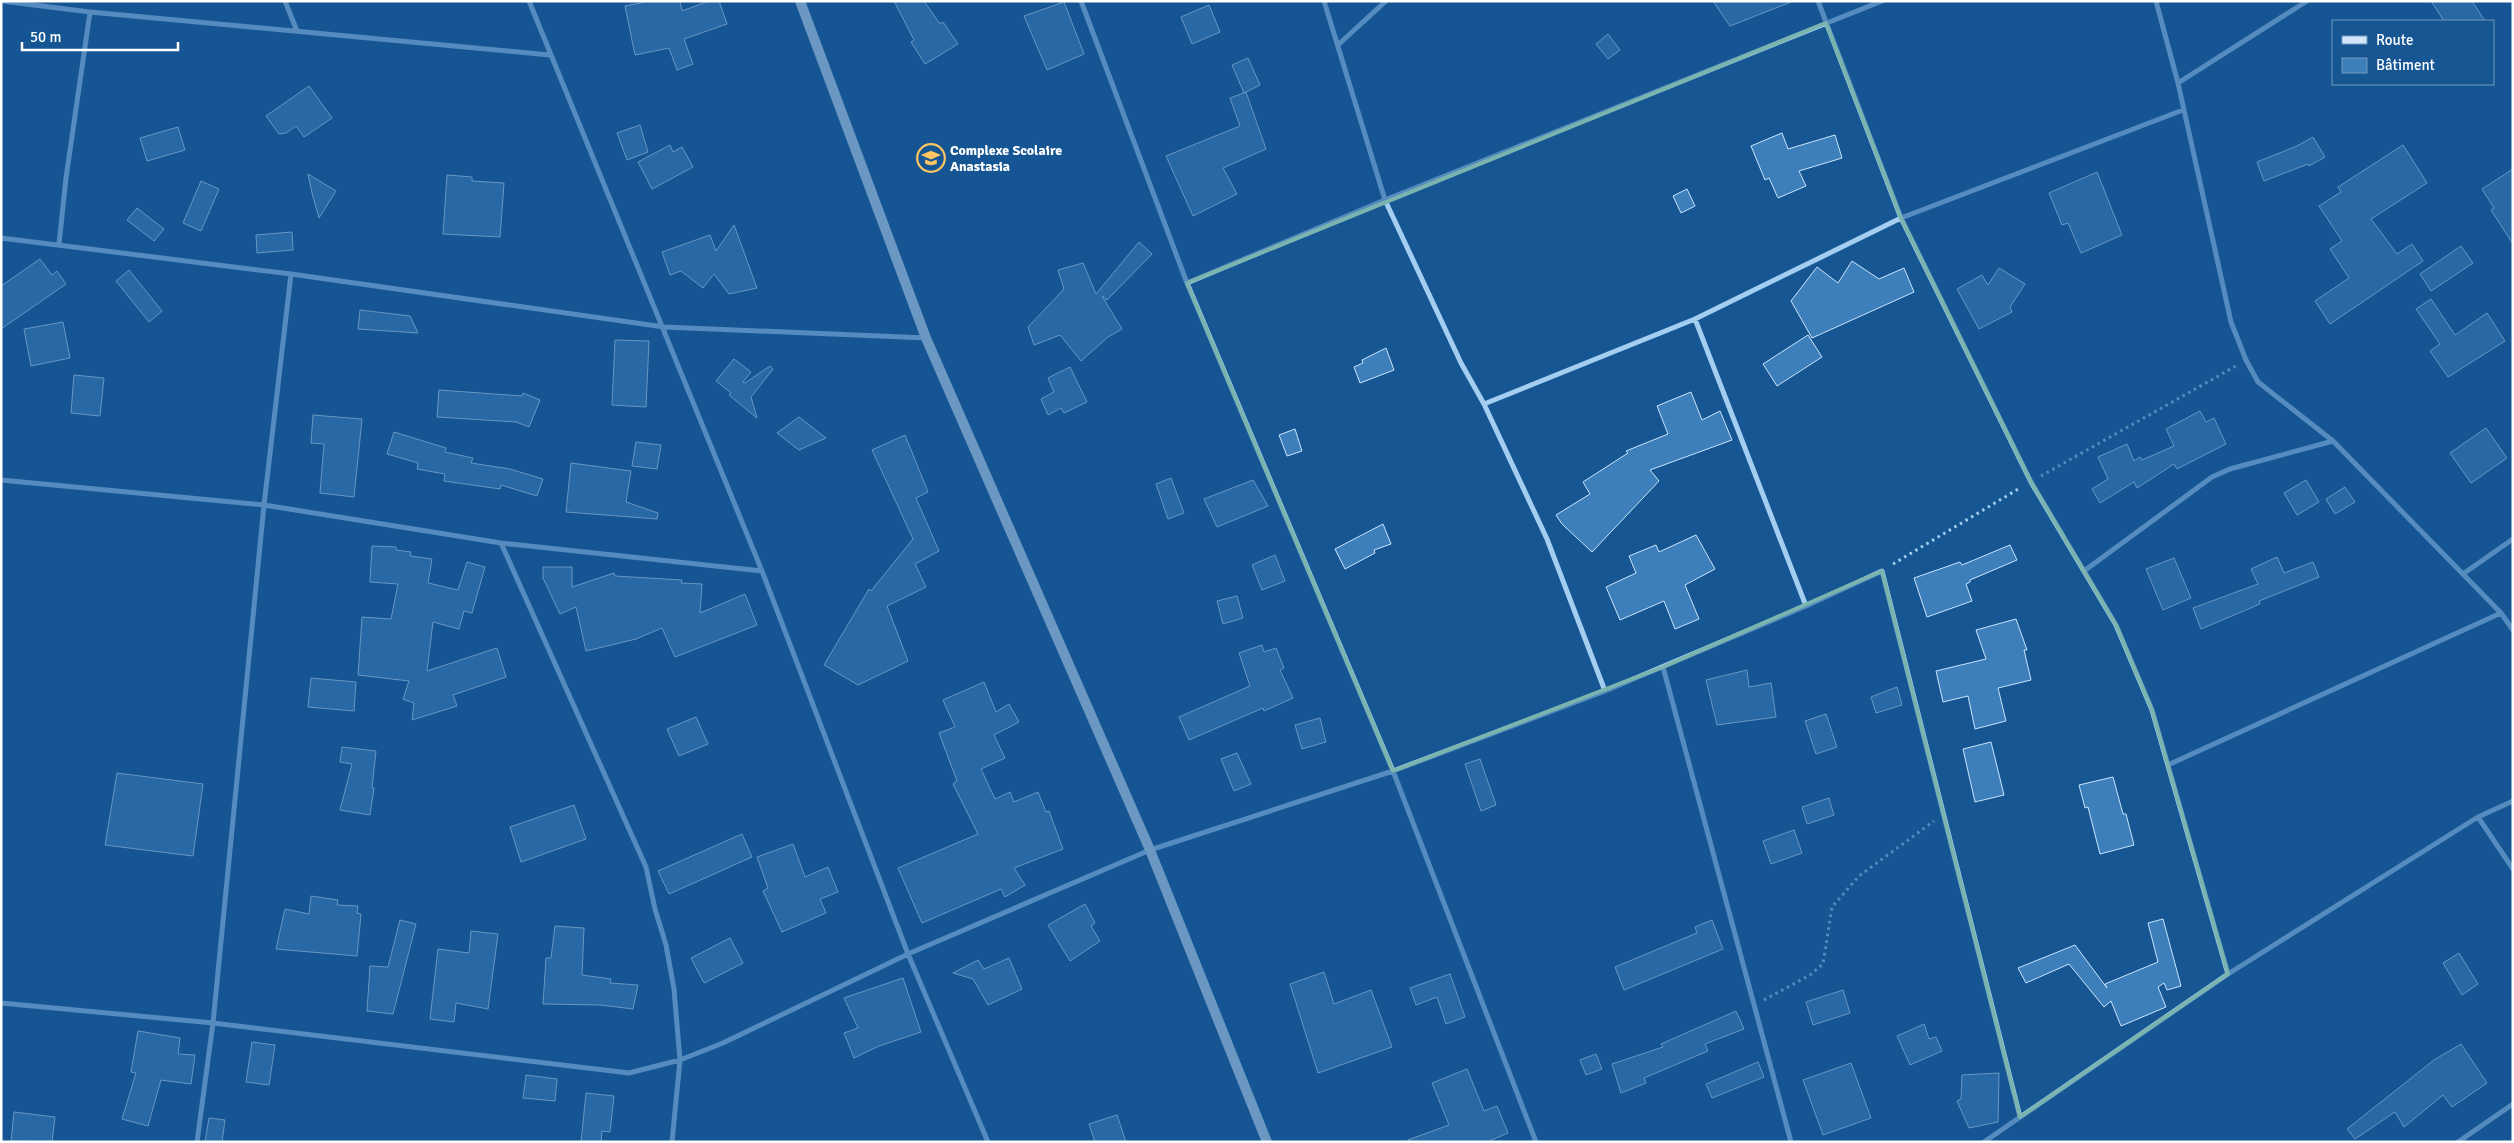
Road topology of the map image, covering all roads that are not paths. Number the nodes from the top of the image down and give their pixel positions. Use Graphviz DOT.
graph roads {
  1 [pos="2,1"];
  2 [pos="285,1"];
  3 [pos="529,1"];
  4 [pos="800,1"];
  5 [pos="1081,1"];
  6 [pos="1324,1"];
  7 [pos="1386,1"];
  8 [pos="1818,1"];
  9 [pos="1882,1"];
  10 [pos="2156,1"];
  11 [pos="2307,1"];
  12 [pos="90,12"];
  13 [pos="1826,23"];
  14 [pos="297,31"];
  15 [pos="1339,44"];
  16 [pos="550,55"];
  17 [pos="2178,83"];
  18 [pos="2183,110"];
  19 [pos="1386,200"];
  20 [pos="1901,218"];
  21 [pos="1,238"];
  22 [pos="59,244"];
  23 [pos="292,274"];
  24 [pos="1187,284"];
  25 [pos="1695,319"];
  26 [pos="664,327"];
  27 [pos="926,338"];
  28 [pos="1484,404"];
  29 [pos="2333,441"];
  30 [pos="1,480"];
  31 [pos="264,505"];
  32 [pos="2513,539"];
  33 [pos="501,543"];
  34 [pos="762,571"];
  35 [pos="2084,571"];
  36 [pos="2463,574"];
  37 [pos="1806,606"];
  38 [pos="2501,613"];
  39 [pos="2513,630"];
  40 [pos="1663,667"];
  41 [pos="1605,691"];
  42 [pos="2170,764"];
  43 [pos="1393,771"];
  44 [pos="2513,801"];
  45 [pos="2478,817"];
  46 [pos="1150,850"];
  47 [pos="2513,869"];
  48 [pos="908,954"];
  49 [pos="2228,974"];
  50 [pos="1,1003"];
  51 [pos="213,1023"];
  52 [pos="680,1060"];
  53 [pos="2513,1104"];
  54 [pos="2020,1117"];
  55 [pos="197,1142"];
  56 [pos="672,1142"];
  57 [pos="988,1142"];
  58 [pos="1267,1142"];
  59 [pos="1536,1142"];
  60 [pos="1791,1142"];
  61 [pos="1984,1142"];
  62 [pos="2458,1142"];
  1 -- 12 [label="street"];
  2 -- 14 [label="street"];
  3 -- 16 [label="street"];
  4 -- 27 [label="street"];
  5 -- 24 [label="street"];
  6 -- 15 [label="street"];
  7 -- 15 [label="street"];
  8 -- 13 [label="street"];
  9 -- 13 [label="street"];
  10 -- 17 [label="street"];
  11 -- 17 [label="street"];
  12 -- 14 [label="street"];
  12 -- 22 [label="street"];
  13 -- 19 [label="street"];
  13 -- 20 [label="street"];
  14 -- 16 [label="street"];
  15 -- 19 [label="street"];
  16 -- 26 [label="street"];
  17 -- 18 [label="street"];
  18 -- 20 [label="street"];
  18 -- 29 [label="street"];
  19 -- 24 [label="street"];
  19 -- 28 [label="street"];
  20 -- 25 [label="street"];
  20 -- 35 [label="street"];
  21 -- 22 [label="street"];
  22 -- 23 [label="street"];
  23 -- 26 [label="street"];
  23 -- 31 [label="street"];
  24 -- 43 [label="street"];
  25 -- 28 [label="street"];
  25 -- 37 [label="street"];
  26 -- 27 [label="street"];
  26 -- 34 [label="street"];
  27 -- 46 [label="street"];
  28 -- 41 [label="street"];
  29 -- 35 [label="street"];
  29 -- 36 [label="street"];
  30 -- 31 [label="street"];
  31 -- 33 [label="street"];
  31 -- 51 [label="street"];
  32 -- 36 [label="street"];
  33 -- 34 [label="street"];
  33 -- 52 [label="street"];
  34 -- 48 [label="street"];
  35 -- 42 [label="street"];
  36 -- 38 [label="street"];
  37 -- 40 [label="street"];
  37 -- 54 [label="street"];
  38 -- 39 [label="street"];
  38 -- 42 [label="street"];
  40 -- 41 [label="street"];
  40 -- 60 [label="street"];
  41 -- 43 [label="street"];
  42 -- 49 [label="street"];
  43 -- 46 [label="street"];
  43 -- 59 [label="street"];
  44 -- 45 [label="street"];
  45 -- 47 [label="street"];
  45 -- 49 [label="street"];
  46 -- 48 [label="street"];
  46 -- 58 [label="street"];
  48 -- 52 [label="street"];
  48 -- 57 [label="street"];
  49 -- 54 [label="street"];
  50 -- 51 [label="street"];
  51 -- 52 [label="street"];
  51 -- 55 [label="street"];
  52 -- 56 [label="street"];
  53 -- 62 [label="street"];
  54 -- 61 [label="street"];
}
